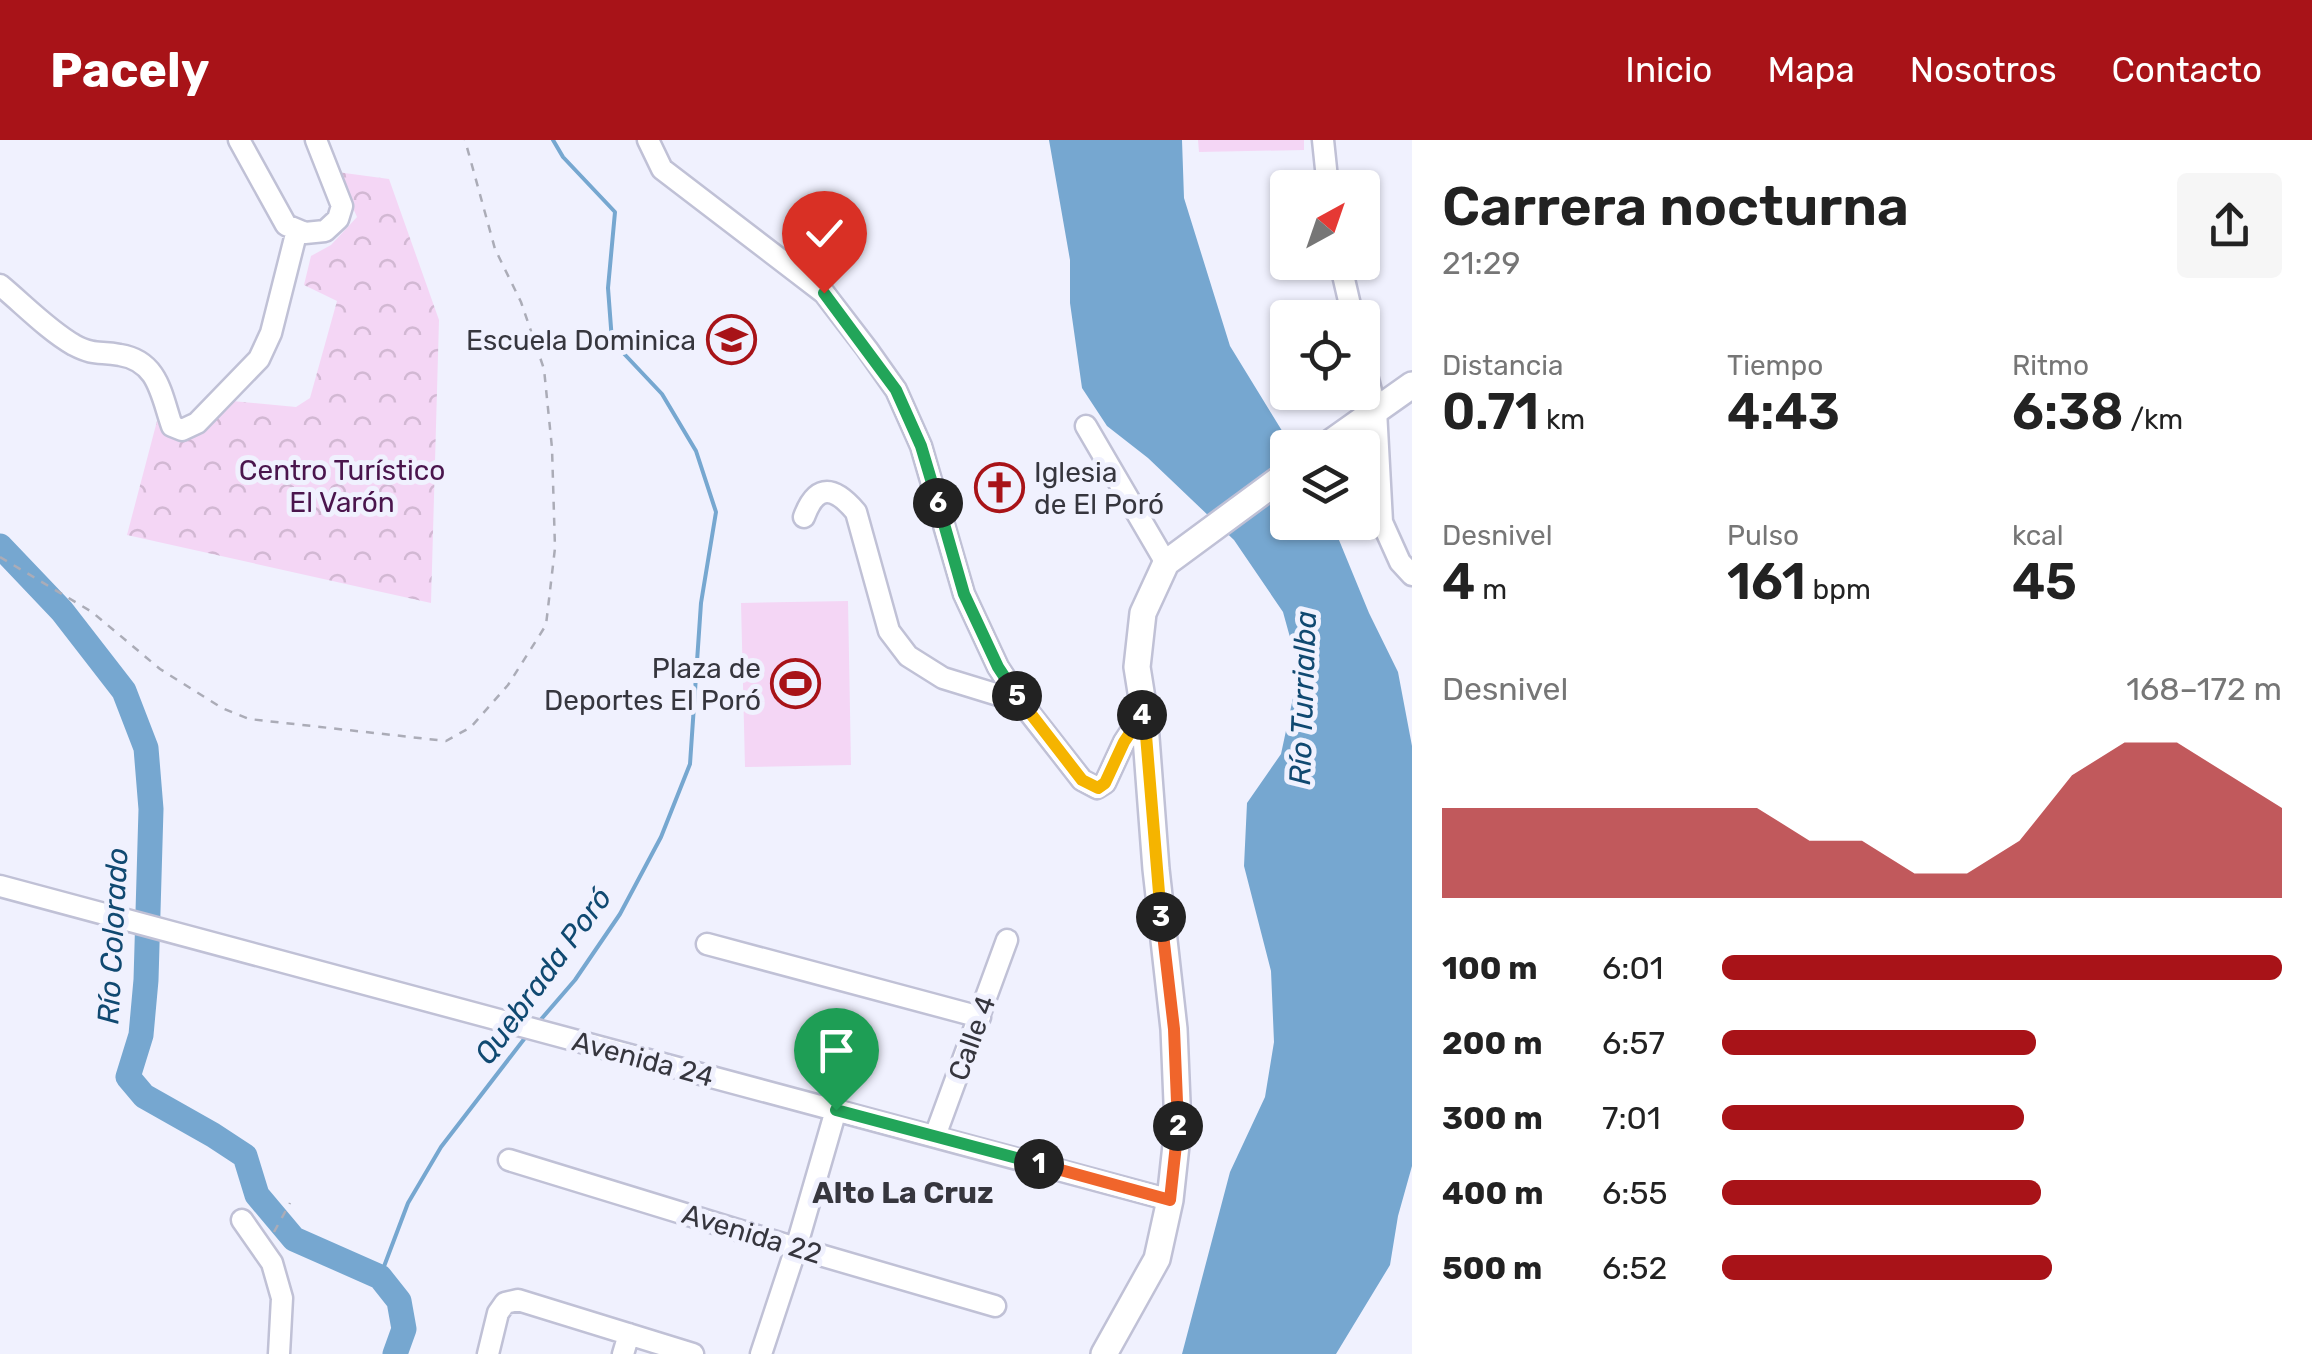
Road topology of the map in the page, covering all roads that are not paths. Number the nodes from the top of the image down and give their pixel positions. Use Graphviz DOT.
graph roads {
  1 [pos="238,140"];
  2 [pos="316,140"];
  3 [pos="648,140"];
  4 [pos="1323,140"];
  5 [pos="1326,170"];
  6 [pos="297,230"];
  7 [pos="0,286"];
  8 [pos="1412,385"];
  9 [pos="1380,407"];
  10 [pos="1376,410"];
  11 [pos="1086,426"];
  12 [pos="1348,430"];
  13 [pos="1270,487"];
  14 [pos="804,518"];
  15 [pos="1166,563"];
  16 [pos="1412,575"];
  17 [pos="1021,702"];
  18 [pos="1144,711"];
  19 [pos="0,886"];
  20 [pos="1008,940"];
  21 [pos="706,944"];
  22 [pos="980,1017"];
  23 [pos="836,1110"];
  24 [pos="935,1136"];
  25 [pos="509,1160"];
  26 [pos="1170,1200"];
  27 [pos="242,1220"];
  28 [pos="796,1248"];
  29 [pos="995,1306"];
  30 [pos="626,1344"];
  31 [pos="279,1354"];
  32 [pos="488,1354"];
  33 [pos="693,1354"];
  34 [pos="760,1354"];
  35 [pos="1104,1354"];
  1 -- 6 [label="street"];
  2 -- 6 [label="street"];
  3 -- 17 [label="street"];
  4 -- 5 [label="street"];
  6 -- 7 [label="street"];
  8 -- 9 [label="main road"];
  10 -- 12 [label="main road"];
  10 -- 16 [label="street"];
  11 -- 15 [label="street"];
  13 -- 15 [label="main road"];
  14 -- 17 [label="street"];
  15 -- 18 [label="main road"];
  17 -- 18 [label="street"];
  18 -- 26 [label="main road"];
  19 -- 23 [label="street, Avenida 24"];
  20 -- 22 [label="street, Calle 4"];
  21 -- 22 [label="street"];
  22 -- 24 [label="street, Calle 4"];
  23 -- 24 [label="street, Avenida 24"];
  23 -- 28 [label="street"];
  24 -- 26 [label="street, Avenida 24"];
  25 -- 28 [label="street, Avenida 22"];
  26 -- 35 [label="main road"];
  27 -- 31 [label="street"];
  28 -- 29 [label="street, Avenida 22"];
  28 -- 34 [label="street"];
  30 -- 32 [label="street"];
  30 -- 33 [label="street"];
}
